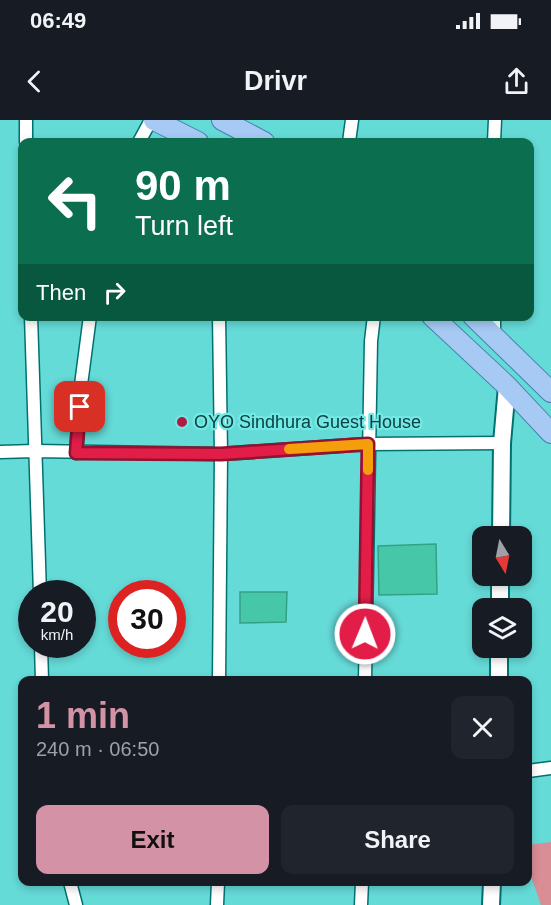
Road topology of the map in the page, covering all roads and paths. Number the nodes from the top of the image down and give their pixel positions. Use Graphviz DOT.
graph roads {
  1 [pos="26,120"];
  2 [pos="152,120"];
  3 [pos="222,120"];
  4 [pos="352,120"];
  5 [pos="495,120"];
  6 [pos="26,138"];
  7 [pos="141,138"];
  8 [pos="190,138"];
  9 [pos="256,138"];
  10 [pos="350,138"];
  11 [pos="495,138"];
  12 [pos="31,321"];
  13 [pos="89,321"];
  14 [pos="219,321"];
  15 [pos="373,321"];
  16 [pos="437,321"];
  17 [pos="478,321"];
  18 [pos="494,321"];
  19 [pos="494,337"];
  20 [pos="507,386"];
  21 [pos="551,392"];
  22 [pos="551,433"];
  23 [pos="502,443"];
  24 [pos="368,444"];
  25 [pos="35,451"];
  26 [pos="0,452"];
  27 [pos="76,453"];
  28 [pos="221,454"];
  29 [pos="501,526"];
  30 [pos="39,580"];
  31 [pos="41,658"];
  32 [pos="499,658"];
  33 [pos="42,676"];
  34 [pos="219,676"];
  35 [pos="365,676"];
  36 [pos="499,676"];
  37 [pos="551,768"];
  38 [pos="532,770"];
  39 [pos="71,886"];
  40 [pos="218,886"];
  41 [pos="362,886"];
  42 [pos="492,886"];
  43 [pos="76,905"];
  44 [pos="218,905"];
  45 [pos="361,905"];
  46 [pos="491,905"];
  1 -- 6 [label="street"];
  2 -- 7 [label="street"];
  2 -- 8 [label="main road"];
  3 -- 9 [label="main road"];
  4 -- 10 [label="street"];
  5 -- 11 [label="street"];
  12 -- 25 [label="street"];
  13 -- 27 [label="street"];
  14 -- 28 [label="street"];
  15 -- 24 [label="street"];
  16 -- 20 [label="main road"];
  17 -- 19 [label="main road"];
  18 -- 19 [label="street"];
  19 -- 21 [label="main road"];
  20 -- 22 [label="main road"];
  20 -- 23 [label="main road"];
  23 -- 24 [label="street"];
  23 -- 29 [label="main road"];
  24 -- 28 [label="street"];
  24 -- 35 [label="street"];
  25 -- 26 [label="street"];
  25 -- 27 [label="street"];
  25 -- 30 [label="street"];
  27 -- 28 [label="street"];
  28 -- 34 [label="street"];
  31 -- 33 [label="street"];
  32 -- 36 [label="main road"];
  37 -- 38 [label="street"];
  39 -- 43 [label="street"];
  40 -- 44 [label="street"];
  41 -- 45 [label="street"];
  42 -- 46 [label="main road"];
}
